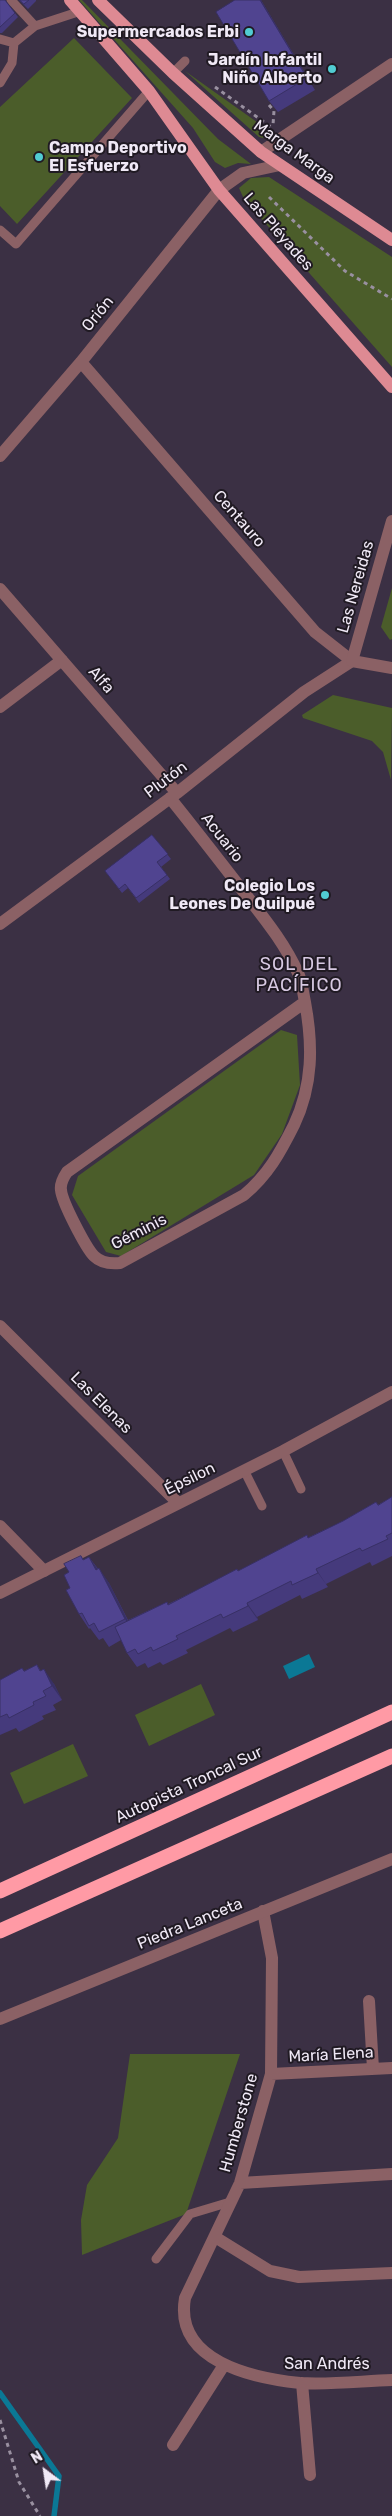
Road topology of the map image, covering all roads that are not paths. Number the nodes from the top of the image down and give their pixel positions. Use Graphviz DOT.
graph roads {
  1 [pos="11,0"];
  2 [pos="70,0"];
  3 [pos="98,0"];
  4 [pos="81,11"];
  5 [pos="35,26"];
  6 [pos="0,39"];
  7 [pos="14,43"];
  8 [pos="185,61"];
  9 [pos="392,64"];
  10 [pos="173,73"];
  11 [pos="0,83"];
  12 [pos="149,91"];
  13 [pos="261,152"];
  14 [pos="280,165"];
  15 [pos="219,190"];
  16 [pos="0,230"];
  17 [pos="392,240"];
  18 [pos="81,362"];
  19 [pos="392,387"];
  20 [pos="0,456"];
  21 [pos="392,521"];
  22 [pos="0,589"];
  23 [pos="62,660"];
  24 [pos="352,661"];
  25 [pos="392,668"];
  26 [pos="0,707"];
  27 [pos="174,795"];
  28 [pos="0,924"];
  29 [pos="305,1002"];
  30 [pos="0,1326"];
  31 [pos="392,1392"];
  32 [pos="283,1451"];
  33 [pos="244,1470"];
  34 [pos="301,1489"];
  35 [pos="178,1503"];
  36 [pos="262,1506"];
  37 [pos="0,1526"];
  38 [pos="44,1570"];
  39 [pos="0,1593"];
  40 [pos="392,1712"];
  41 [pos="392,1756"];
  42 [pos="392,1859"];
  43 [pos="0,1891"];
  44 [pos="263,1911"];
  45 [pos="0,1931"];
  46 [pos="369,2001"];
  47 [pos="0,2019"];
  48 [pos="392,2068"];
  49 [pos="373,2069"];
  50 [pos="271,2074"];
  51 [pos="392,2174"];
  52 [pos="240,2182"];
  53 [pos="230,2202"];
  54 [pos="215,2237"];
  55 [pos="156,2259"];
  56 [pos="392,2273"];
  57 [pos="187,2332"];
  58 [pos="224,2365"];
  59 [pos="392,2380"];
  60 [pos="302,2383"];
  61 [pos="173,2445"];
  62 [pos="310,2475"];
  1 -- 5 [label="lane"];
  2 -- 4 [label="main road"];
  3 -- 10 [label="main road, Marga Marga"];
  4 -- 5 [label="lane"];
  4 -- 12 [label="main road"];
  5 -- 7 [label="lane"];
  6 -- 7 [label="lane"];
  7 -- 11 [label="lane"];
  8 -- 10 [label="lane"];
  9 -- 13 [label="street"];
  10 -- 13 [label="main road, Marga Marga"];
  12 -- 15 [label="main road, Las Pléyades"];
  12 -- 16 [label="lane"];
  13 -- 14 [label="main road, Marga Marga"];
  14 -- 15 [label="street, Orión"];
  14 -- 17 [label="main road, Marga Marga"];
  15 -- 18 [label="street, Orión"];
  15 -- 19 [label="main road, Las Pléyades"];
  18 -- 20 [label="street, Orión"];
  18 -- 24 [label="street, Centauro"];
  21 -- 24 [label="street, Las Nereidas"];
  22 -- 23 [label="street, Alfa"];
  23 -- 26 [label="street"];
  23 -- 27 [label="street, Alfa"];
  24 -- 25 [label="street, Centauro"];
  24 -- 27 [label="street, Plutón"];
  27 -- 28 [label="street, Plutón"];
  27 -- 29 [label="street, Acuario"];
  29 -- 29 [label="street, Géminis"];
  30 -- 35 [label="street, Las Elenas"];
  31 -- 32 [label="street, Épsilon"];
  32 -- 33 [label="street, Épsilon"];
  32 -- 34 [label="lane"];
  33 -- 35 [label="street, Épsilon"];
  33 -- 36 [label="lane"];
  35 -- 38 [label="street, Épsilon"];
  37 -- 38 [label="street"];
  38 -- 39 [label="street, Épsilon"];
  40 -- 43 [label="highway, Autopista Troncal Sur"];
  41 -- 45 [label="highway"];
  42 -- 44 [label="street, Piedra Lanceta"];
  44 -- 47 [label="street, Piedra Lanceta"];
  44 -- 50 [label="street, Humberstone"];
  46 -- 49 [label="street"];
  48 -- 49 [label="street, María Elena"];
  49 -- 50 [label="street, María Elena"];
  50 -- 52 [label="street, Humberstone"];
  51 -- 52 [label="street"];
  52 -- 53 [label="street, Humberstone"];
  53 -- 54 [label="street, Humberstone"];
  53 -- 55 [label="lane"];
  54 -- 56 [label="street"];
  54 -- 57 [label="street, Humberstone"];
  57 -- 58 [label="street, San Andrés"];
  58 -- 60 [label="street, San Andrés"];
  58 -- 61 [label="street"];
  59 -- 60 [label="street, San Andrés"];
  60 -- 62 [label="street"];
}
